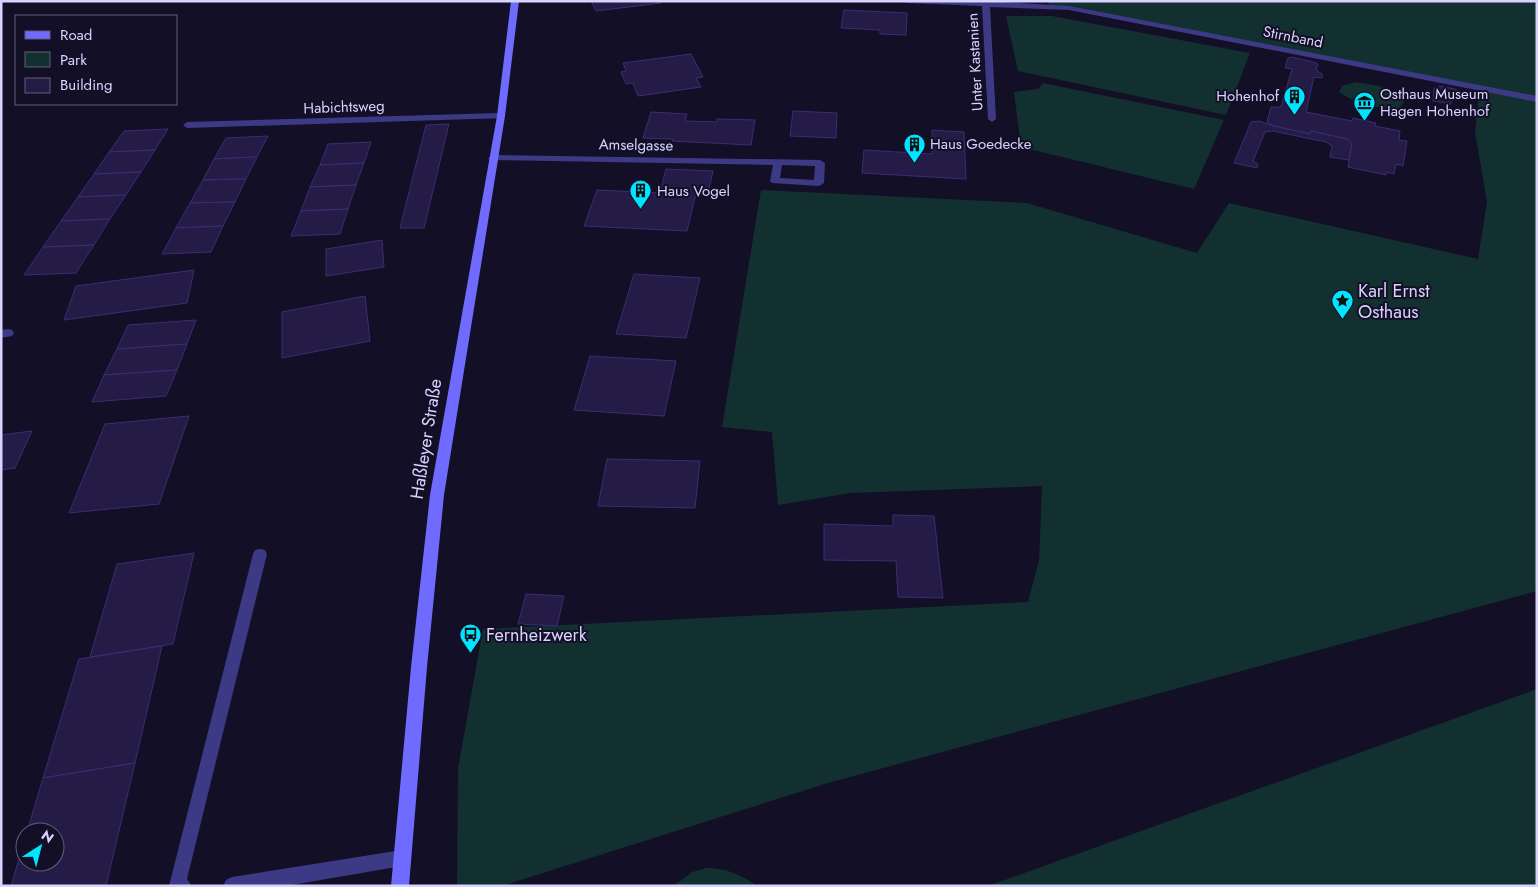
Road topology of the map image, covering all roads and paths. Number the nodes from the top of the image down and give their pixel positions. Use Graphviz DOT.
graph roads {
  1 [pos="515,1"];
  2 [pos="907,1"];
  3 [pos="986,3"];
  4 [pos="1042,4"];
  5 [pos="1537,99"];
  6 [pos="501,116"];
  7 [pos="992,119"];
  8 [pos="187,125"];
  9 [pos="493,158"];
  10 [pos="778,162"];
  11 [pos="260,554"];
  12 [pos="402,858"];
  13 [pos="183,886"];
  14 [pos="232,886"];
  15 [pos="400,886"];
  1 -- 6 [label="main road, Haßleyer Straße"];
  2 -- 3 [label="street, Stirnband"];
  3 -- 4 [label="street, Stirnband"];
  3 -- 7 [label="street, Unter Kastanien"];
  4 -- 5 [label="street, Stirnband"];
  6 -- 8 [label="street, Habichtsweg"];
  6 -- 9 [label="main road, Haßleyer Straße"];
  9 -- 10 [label="street, Amselgasse"];
  9 -- 12 [label="main road, Haßleyer Straße"];
  10 -- 10 [label="street, Amselgasse"];
  11 -- 13 [label="street"];
  12 -- 14 [label="street"];
  12 -- 15 [label="main road, Haßleyer Straße"];
}
